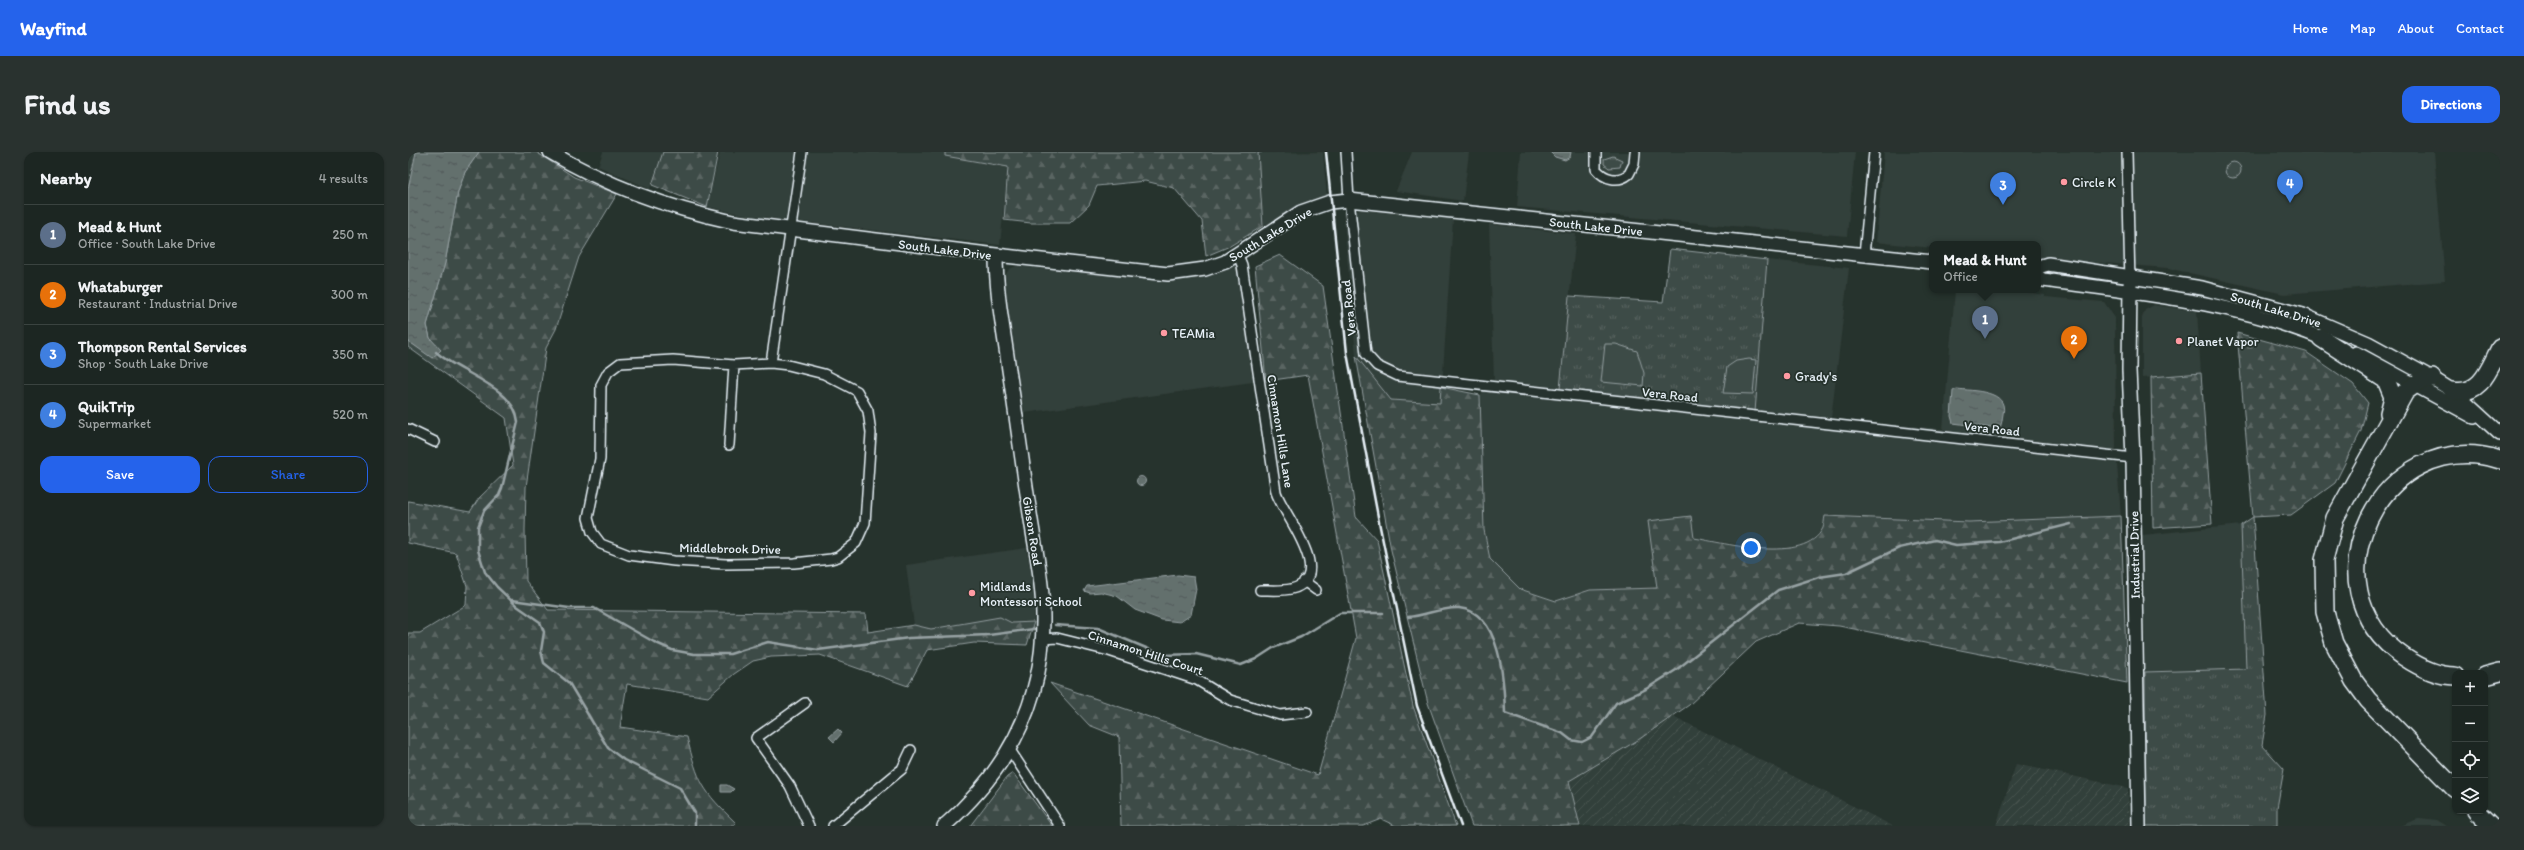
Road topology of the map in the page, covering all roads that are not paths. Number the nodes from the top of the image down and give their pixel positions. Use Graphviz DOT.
graph roads {
  1 [pos="550,152"];
  2 [pos="802,152"];
  3 [pos="1346,152"];
  4 [pos="1596,152"];
  5 [pos="1635,152"];
  6 [pos="1874,152"];
  7 [pos="2127,152"];
  8 [pos="1349,200"];
  9 [pos="790,229"];
  10 [pos="996,255"];
  11 [pos="1238,255"];
  12 [pos="1864,255"];
  13 [pos="1929,262"];
  14 [pos="2041,266"];
  15 [pos="2041,279"];
  16 [pos="2130,284"];
  17 [pos="2321,338"];
  18 [pos="2500,348"];
  19 [pos="771,363"];
  20 [pos="734,365"];
  21 [pos="2432,378"];
  22 [pos="2415,384"];
  23 [pos="2453,391"];
  24 [pos="2387,421"];
  25 [pos="2486,423"];
  26 [pos="408,429"];
  27 [pos="2500,434"];
  28 [pos="435,442"];
  29 [pos="729,445"];
  30 [pos="2133,458"];
  31 [pos="2500,460"];
  32 [pos="1304,581"];
  33 [pos="1260,590"];
  34 [pos="1316,590"];
  35 [pos="1042,639"];
  36 [pos="2500,672"];
  37 [pos="2488,675"];
  38 [pos="2452,676"];
  39 [pos="805,703"];
  40 [pos="1307,712"];
  41 [pos="911,750"];
  42 [pos="1010,750"];
  43 [pos="2452,786"];
  44 [pos="2479,814"];
  45 [pos="809,826"];
  46 [pos="833,826"];
  47 [pos="944,826"];
  48 [pos="1060,826"];
  49 [pos="2139,826"];
  50 [pos="2490,826"];
  1 -- 9 [label="main road, South Lake Drive"];
  2 -- 9 [label="street"];
  3 -- 8 [label="street, Vera Road"];
  4 -- 5 [label="street"];
  6 -- 12 [label="street"];
  7 -- 16 [label="street"];
  8 -- 11 [label="main road, South Lake Drive"];
  8 -- 12 [label="main road, South Lake Drive"];
  8 -- 30 [label="street, Vera Road"];
  9 -- 10 [label="main road, South Lake Drive"];
  9 -- 19 [label="street"];
  10 -- 11 [label="main road, South Lake Drive"];
  10 -- 35 [label="main road, Gibson Road"];
  11 -- 32 [label="street, Cinnamon Hills Lane"];
  12 -- 13 [label="main road, South Lake Drive"];
  14 -- 16 [label="main road, South Lake Drive"];
  15 -- 16 [label="main road, South Lake Drive"];
  16 -- 17 [label="main road, South Lake Drive"];
  16 -- 21 [label="main road, South Lake Drive"];
  16 -- 30 [label="main road, Industrial Drive"];
  17 -- 22 [label="main road, South Lake Drive"];
  17 -- 24 [label="highway"];
  18 -- 23 [label="highway"];
  19 -- 20 [label="street, Middlebrook Drive"];
  19 -- 20 [label="street, Middlebrook Drive"];
  20 -- 29 [label="street"];
  21 -- 22 [label="highway"];
  21 -- 23 [label="main road, South Lake Drive"];
  22 -- 24 [label="highway"];
  22 -- 25 [label="main road, South Lake Drive"];
  23 -- 25 [label="main road, South Lake Drive"];
  24 -- 43 [label="highway"];
  25 -- 27 [label="main road, South Lake Drive"];
  26 -- 28 [label="street"];
  30 -- 49 [label="main road, Industrial Drive"];
  31 -- 38 [label="highway"];
  32 -- 33 [label="street"];
  32 -- 34 [label="street"];
  35 -- 40 [label="street, Cinnamon Hills Court"];
  35 -- 42 [label="main road, Gibson Road"];
  36 -- 37 [label="highway"];
  39 -- 45 [label="street"];
  41 -- 46 [label="street"];
  42 -- 47 [label="main road, Gibson Road"];
  42 -- 48 [label="street"];
  44 -- 50 [label="highway"];
}
